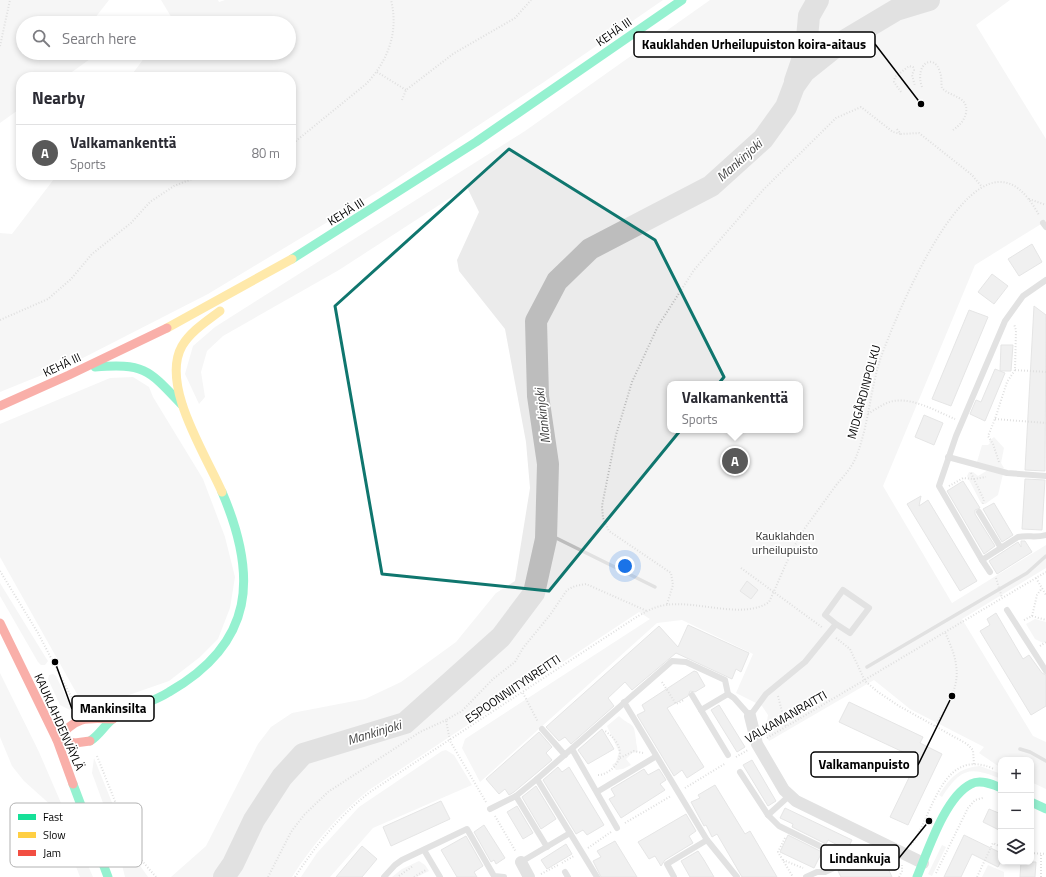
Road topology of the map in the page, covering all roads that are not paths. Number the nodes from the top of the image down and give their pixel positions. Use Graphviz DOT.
graph roads {
  1 [pos="682,0"];
  2 [pos="273,270"];
  3 [pos="1046,280"];
  4 [pos="1039,284"];
  5 [pos="1046,288"];
  6 [pos="86,368"];
  7 [pos="0,406"];
  8 [pos="182,406"];
  9 [pos="948,457"];
  10 [pos="1046,476"];
  11 [pos="979,512"];
  12 [pos="1046,535"];
  13 [pos="1001,548"];
  14 [pos="982,560"];
  15 [pos="990,572"];
  16 [pos="1007,610"];
  17 [pos="0,623"];
  18 [pos="836,624"];
  19 [pos="1046,672"];
  20 [pos="728,694"];
  21 [pos="692,695"];
  22 [pos="624,702"];
  23 [pos="701,710"];
  24 [pos="750,716"];
  25 [pos="113,719"];
  26 [pos="542,728"];
  27 [pos="57,740"];
  28 [pos="572,749"];
  29 [pos="565,755"];
  30 [pos="728,755"];
  31 [pos="656,756"];
  32 [pos="740,772"];
  33 [pos="537,779"];
  34 [pos="998,787"];
  35 [pos="597,792"];
  36 [pos="516,796"];
  37 [pos="789,796"];
  38 [pos="80,803"];
  39 [pos="1034,803"];
  40 [pos="490,809"];
  41 [pos="1046,809"];
  42 [pos="768,815"];
  43 [pos="617,828"];
  44 [pos="570,833"];
  45 [pos="707,840"];
  46 [pos="547,847"];
  47 [pos="424,850"];
  48 [pos="872,851"];
  49 [pos="844,858"];
  50 [pos="521,862"];
  51 [pos="923,863"];
  52 [pos="104,867"];
  53 [pos="826,875"];
  54 [pos="493,876"];
  55 [pos="108,877"];
  56 [pos="384,877"];
  57 [pos="440,877"];
  58 [pos="504,877"];
  59 [pos="529,877"];
  60 [pos="597,877"];
  61 [pos="674,877"];
  62 [pos="737,877"];
  63 [pos="806,877"];
  64 [pos="917,877"];
  1 -- 2 [label="main road, KEHÄ III"];
  2 -- 6 [label="main road, KEHÄ III"];
  2 -- 8 [label="main road"];
  3 -- 4 [label="lane"];
  4 -- 5 [label="lane"];
  4 -- 9 [label="lane"];
  6 -- 7 [label="main road, KEHÄ III"];
  6 -- 8 [label="main road"];
  8 -- 25 [label="main road"];
  9 -- 10 [label="lane"];
  9 -- 14 [label="lane"];
  11 -- 13 [label="lane"];
  12 -- 13 [label="lane"];
  13 -- 14 [label="lane"];
  14 -- 15 [label="lane"];
  16 -- 19 [label="lane"];
  17 -- 27 [label="main road, KAUKLAHDENVÄYLÄ"];
  18 -- 18 [label="lane"];
  18 -- 24 [label="lane"];
  20 -- 22 [label="lane"];
  20 -- 23 [label="lane"];
  20 -- 24 [label="lane"];
  21 -- 23 [label="lane"];
  22 -- 28 [label="lane"];
  22 -- 31 [label="lane"];
  23 -- 30 [label="lane"];
  24 -- 37 [label="street"];
  25 -- 27 [label="main road"];
  25 -- 27 [label="main road"];
  26 -- 29 [label="lane"];
  27 -- 38 [label="main road, KAUKLAHDENVÄYLÄ"];
  28 -- 29 [label="lane"];
  28 -- 35 [label="lane"];
  29 -- 33 [label="lane"];
  31 -- 35 [label="lane"];
  31 -- 45 [label="lane"];
  32 -- 42 [label="lane"];
  33 -- 36 [label="lane"];
  33 -- 44 [label="lane"];
  34 -- 51 [label="main road"];
  35 -- 43 [label="lane"];
  36 -- 40 [label="lane"];
  36 -- 46 [label="lane"];
  37 -- 42 [label="lane"];
  37 -- 51 [label="street"];
  39 -- 41 [label="main road"];
  42 -- 49 [label="lane"];
  44 -- 46 [label="lane"];
  44 -- 60 [label="lane"];
  45 -- 61 [label="lane"];
  45 -- 62 [label="lane"];
  46 -- 50 [label="lane"];
  47 -- 54 [label="lane"];
  47 -- 56 [label="lane"];
  47 -- 57 [label="lane"];
  48 -- 53 [label="lane"];
  50 -- 59 [label="street"];
  51 -- 64 [label="main road"];
  52 -- 55 [label="main road, KAUKLAHDENVÄYLÄ"];
  53 -- 63 [label="lane"];
  54 -- 58 [label="lane"];
}
